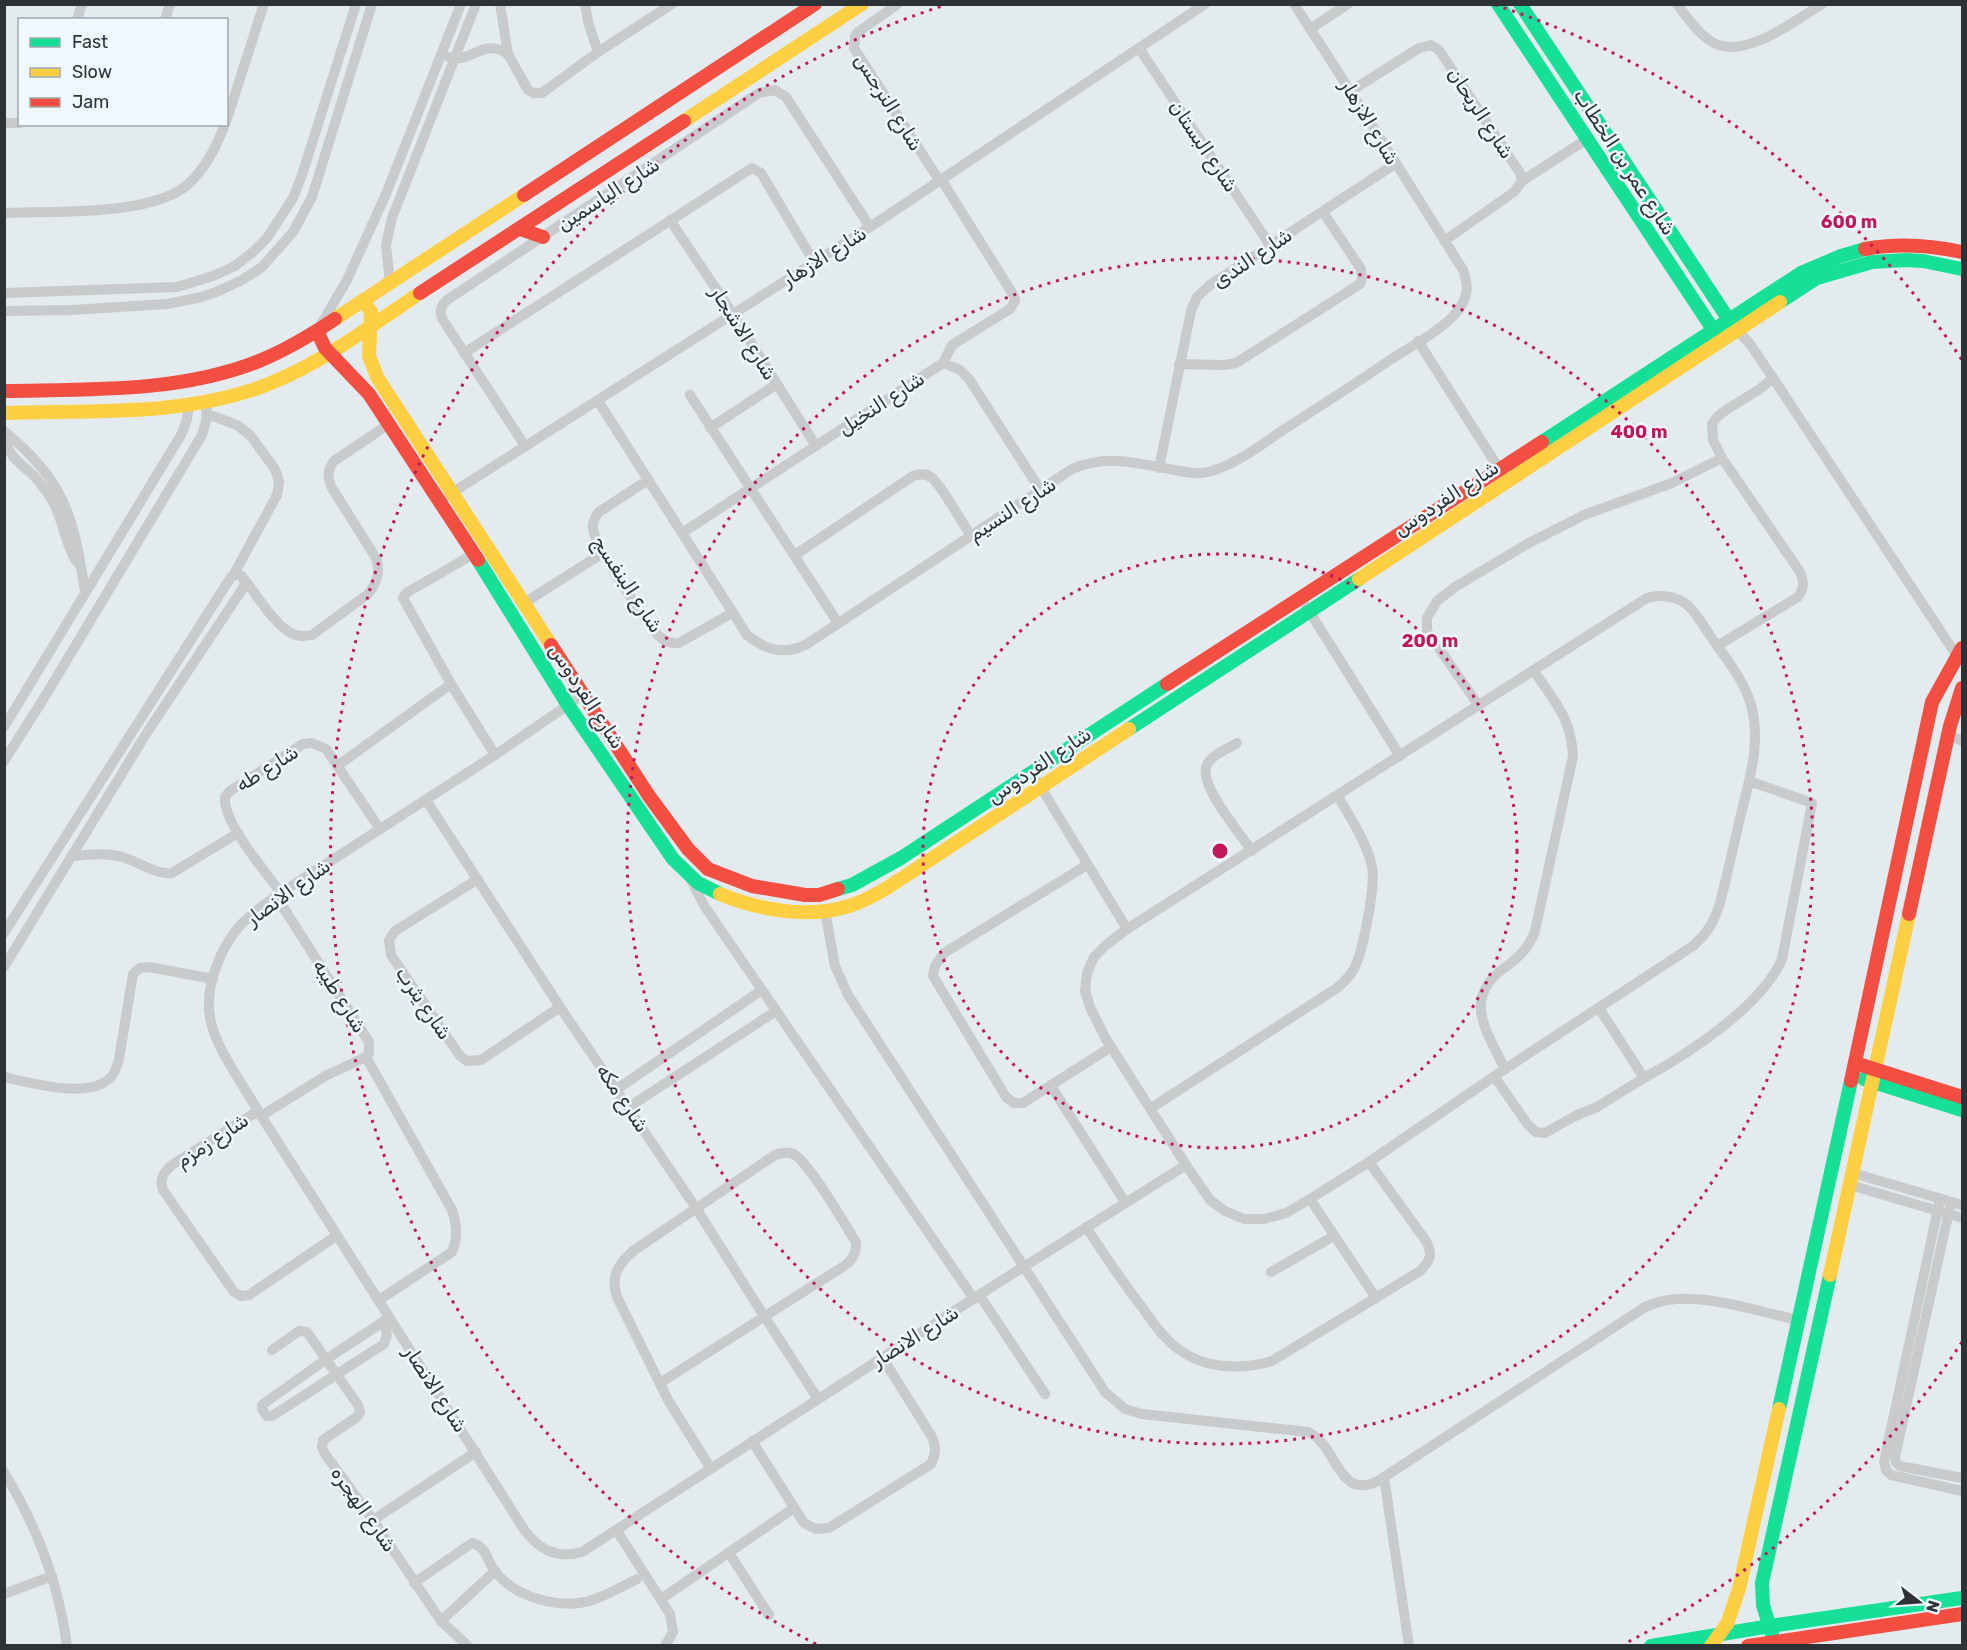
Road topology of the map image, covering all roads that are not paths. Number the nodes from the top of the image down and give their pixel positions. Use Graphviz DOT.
graph roads {
  1 [pos="264,4"];
  2 [pos="356,4"];
  3 [pos="372,4"];
  4 [pos="461,4"];
  5 [pos="476,4"];
  6 [pos="500,4"];
  7 [pos="585,4"];
  8 [pos="672,4"];
  9 [pos="815,4"];
  10 [pos="862,4"];
  11 [pos="898,4"];
  12 [pos="1204,4"];
  13 [pos="1294,4"];
  14 [pos="1348,4"];
  15 [pos="1498,4"];
  16 [pos="1520,4"];
  17 [pos="1677,4"];
  18 [pos="1822,4"];
  19 [pos="1532,22"];
  20 [pos="1310,29"];
  21 [pos="1516,33"];
  22 [pos="1139,48"];
  23 [pos="598,52"];
  24 [pos="340,54"];
  25 [pos="441,54"];
  26 [pos="508,54"];
  27 [pos="455,59"];
  28 [pos="355,60"];
  29 [pos="1351,91"];
  30 [pos="725,94"];
  31 [pos="735,110"];
  32 [pos="228,117"];
  33 [pos="225,126"];
  34 [pos="1587,139"];
  35 [pos="1395,164"];
  36 [pos="940,180"];
  37 [pos="1522,181"];
  38 [pos="1323,212"];
  39 [pos="4,213"];
  40 [pos="670,220"];
  41 [pos="870,227"];
  42 [pos="520,229"];
  43 [pos="543,237"];
  44 [pos="1444,241"];
  45 [pos="1270,245"];
  46 [pos="1962,252"];
  47 [pos="814,262"];
  48 [pos="1962,269"];
  49 [pos="390,282"];
  50 [pos="4,293"];
  51 [pos="363,300"];
  52 [pos="4,311"];
  53 [pos="733,314"];
  54 [pos="372,324"];
  55 [pos="1732,325"];
  56 [pos="317,331"];
  57 [pos="1717,335"];
  58 [pos="1418,341"];
  59 [pos="329,353"];
  60 [pos="464,353"];
  61 [pos="943,363"];
  62 [pos="1179,364"];
  63 [pos="1773,378"];
  64 [pos="777,384"];
  65 [pos="4,391"];
  66 [pos="690,395"];
  67 [pos="598,401"];
  68 [pos="189,403"];
  69 [pos="207,407"];
  70 [pos="4,413"];
  71 [pos="1574,420"];
  72 [pos="388,424"];
  73 [pos="710,428"];
  74 [pos="1582,432"];
  75 [pos="7,433"];
  76 [pos="525,446"];
  77 [pos="816,446"];
  78 [pos="1722,458"];
  79 [pos="1159,468"];
  80 [pos="1503,475"];
  81 [pos="648,480"];
  82 [pos="750,489"];
  83 [pos="1041,491"];
  84 [pos="452,493"];
  85 [pos="440,501"];
  86 [pos="682,533"];
  87 [pos="971,536"];
  88 [pos="603,553"];
  89 [pos="474,554"];
  90 [pos="795,555"];
  91 [pos="239,577"];
  92 [pos="85,592"];
  93 [pos="524,603"];
  94 [pos="1305,605"];
  95 [pos="732,613"];
  96 [pos="838,623"];
  97 [pos="1717,646"];
  98 [pos="1960,652"];
  99 [pos="1534,671"];
  100 [pos="451,684"];
  101 [pos="1962,688"];
  102 [pos="584,694"];
  103 [pos="568,705"];
  104 [pos="1479,706"];
  105 [pos="4,727"];
  106 [pos="1948,734"];
  107 [pos="1962,741"];
  108 [pos="1238,743"];
  109 [pos="495,755"];
  110 [pos="1400,756"];
  111 [pos="4,761"];
  112 [pos="337,766"];
  113 [pos="1032,773"];
  114 [pos="1749,782"];
  115 [pos="1041,787"];
  116 [pos="1338,796"];
  117 [pos="426,800"];
  118 [pos="380,829"];
  119 [pos="238,833"];
  120 [pos="1252,851"];
  121 [pos="73,856"];
  122 [pos="1087,866"];
  123 [pos="688,875"];
  124 [pos="478,879"];
  125 [pos="279,894"];
  126 [pos="825,911"];
  127 [pos="1127,929"];
  128 [pos="4,933"];
  129 [pos="4,967"];
  130 [pos="213,978"];
  131 [pos="762,990"];
  132 [pos="560,1007"];
  133 [pos="1599,1008"];
  134 [pos="776,1011"];
  135 [pos="1111,1047"];
  136 [pos="366,1057"];
  137 [pos="1505,1069"];
  138 [pos="1854,1069"];
  139 [pos="1875,1075"];
  140 [pos="1494,1076"];
  141 [pos="4,1077"];
  142 [pos="1644,1078"];
  143 [pos="1052,1086"];
  144 [pos="617,1089"];
  145 [pos="1962,1096"];
  146 [pos="629,1107"];
  147 [pos="1151,1108"];
  148 [pos="1962,1110"];
  149 [pos="259,1114"];
  150 [pos="1369,1162"];
  151 [pos="1186,1165"];
  152 [pos="1852,1179"];
  153 [pos="1310,1199"];
  154 [pos="1946,1200"];
  155 [pos="1125,1202"];
  156 [pos="1962,1205"];
  157 [pos="696,1208"];
  158 [pos="1943,1212"];
  159 [pos="1962,1218"];
  160 [pos="1086,1227"];
  161 [pos="336,1236"];
  162 [pos="1335,1236"];
  163 [pos="1024,1266"];
  164 [pos="1271,1272"];
  165 [pos="977,1298"];
  166 [pos="1376,1298"];
  167 [pos="379,1300"];
  168 [pos="764,1316"];
  169 [pos="387,1320"];
  170 [pos="1799,1320"];
  171 [pos="272,1350"];
  172 [pos="882,1357"];
  173 [pos="325,1360"];
  174 [pos="338,1374"];
  175 [pos="660,1383"];
  176 [pos="1045,1394"];
  177 [pos="818,1399"];
  178 [pos="752,1441"];
  179 [pos="476,1452"];
  180 [pos="1900,1466"];
  181 [pos="711,1469"];
  182 [pos="4,1472"];
  183 [pos="1891,1475"];
  184 [pos="1384,1477"];
  185 [pos="1962,1478"];
  186 [pos="1962,1491"];
  187 [pos="794,1508"];
  188 [pos="373,1520"];
  189 [pos="617,1531"];
  190 [pos="729,1553"];
  191 [pos="495,1571"];
  192 [pos="52,1576"];
  193 [pos="637,1579"];
  194 [pos="414,1583"];
  195 [pos="4,1594"];
  196 [pos="1962,1598"];
  197 [pos="660,1599"];
  198 [pos="1962,1614"];
  199 [pos="769,1615"];
  200 [pos="441,1621"];
  201 [pos="1770,1626"];
  202 [pos="1720,1634"];
  203 [pos="1774,1641"];
  204 [pos="67,1646"];
  205 [pos="468,1646"];
  206 [pos="665,1646"];
  207 [pos="1409,1646"];
  208 [pos="1651,1646"];
  209 [pos="1711,1646"];
  210 [pos="1748,1646"];
  1 -- 32 [label="street"];
  2 -- 24 [label="street"];
  3 -- 28 [label="street"];
  4 -- 25 [label="street"];
  5 -- 27 [label="street"];
  6 -- 26 [label="street"];
  7 -- 23 [label="street"];
  8 -- 23 [label="street"];
  9 -- 49 [label="street"];
  10 -- 30 [label="street"];
  11 -- 36 [label="street, شارع النرجس"];
  12 -- 22 [label="street, شارع الازهار"];
  13 -- 20 [label="street, شارع الازهار"];
  14 -- 20 [label="street"];
  15 -- 21 [label="street, شارع عمر بن الخطاب"];
  16 -- 19 [label="street, شارع عمر بن الخطاب"];
  17 -- 18 [label="street"];
  19 -- 21 [label="street"];
  19 -- 55 [label="street, شارع عمر بن الخطاب"];
  20 -- 29 [label="street, شارع الازهار"];
  21 -- 34 [label="street, شارع عمر بن الخطاب"];
  22 -- 36 [label="street, شارع الازهار"];
  22 -- 45 [label="street, شارع البستان"];
  23 -- 26 [label="street"];
  24 -- 28 [label="street"];
  24 -- 50 [label="street"];
  25 -- 27 [label="street"];
  25 -- 56 [label="street"];
  26 -- 27 [label="street"];
  27 -- 49 [label="street"];
  28 -- 52 [label="street"];
  29 -- 35 [label="street, شارع الازهار"];
  29 -- 37 [label="street, شارع الريحان"];
  30 -- 31 [label="street"];
  30 -- 42 [label="street"];
  31 -- 41 [label="street, شارع الياسمين"];
  31 -- 43 [label="street, شارع الياسمين"];
  33 -- 39 [label="street"];
  34 -- 37 [label="street"];
  34 -- 57 [label="street, شارع عمر بن الخطاب"];
  35 -- 38 [label="street, شارع الندى"];
  35 -- 44 [label="street, شارع الازهار"];
  36 -- 41 [label="street, شارع الازهار"];
  36 -- 61 [label="street, شارع النرجس"];
  37 -- 44 [label="street, شارع الريحان"];
  38 -- 45 [label="street, شارع الندى"];
  38 -- 62 [label="street"];
  40 -- 47 [label="street"];
  40 -- 53 [label="street, شارع الاشجار"];
  40 -- 60 [label="street"];
  41 -- 47 [label="street, شارع الازهار"];
  42 -- 43 [label="street"];
  42 -- 54 [label="street"];
  43 -- 60 [label="street, شارع الياسمين"];
  44 -- 58 [label="street, شارع النسيم"];
  45 -- 62 [label="street, شارع الندى"];
  46 -- 55 [label="street, شارع الفردوس"];
  47 -- 53 [label="street, شارع الازهار"];
  48 -- 55 [label="street, شارع الفردوس"];
  49 -- 51 [label="street"];
  51 -- 54 [label="street, شارع الفردوس"];
  51 -- 56 [label="street"];
  53 -- 64 [label="street, شارع الاشجار"];
  53 -- 67 [label="street, شارع الازهار"];
  54 -- 59 [label="street"];
  54 -- 84 [label="street, شارع الفردوس"];
  55 -- 57 [label="street, شارع الفردوس"];
  55 -- 63 [label="street"];
  56 -- 59 [label="street, شارع الفردوس"];
  56 -- 65 [label="street"];
  57 -- 71 [label="street, شارع الفردوس"];
  57 -- 74 [label="street, شارع الفردوس"];
  58 -- 79 [label="street, شارع النسيم"];
  58 -- 80 [label="street"];
  59 -- 69 [label="street"];
  59 -- 72 [label="street, شارع الفردوس"];
  60 -- 76 [label="street, شارع الياسمين"];
  61 -- 77 [label="street, شارع النخيل"];
  61 -- 83 [label="street, شارع النخيل"];
  62 -- 79 [label="street, شارع الندى"];
  63 -- 78 [label="street"];
  63 -- 98 [label="street"];
  64 -- 73 [label="street"];
  64 -- 77 [label="street, شارع الاشجار"];
  66 -- 73 [label="street"];
  67 -- 76 [label="street, شارع الازهار"];
  67 -- 81 [label="street, شارع النسيم"];
  68 -- 69 [label="street"];
  68 -- 70 [label="street"];
  68 -- 92 [label="street"];
  69 -- 91 [label="street"];
  69 -- 111 [label="street"];
  71 -- 74 [label="street"];
  71 -- 80 [label="street, شارع الفردوس"];
  72 -- 85 [label="street, شارع الفردوس"];
  72 -- 91 [label="street"];
  73 -- 82 [label="street"];
  74 -- 80 [label="street, شارع الفردوس"];
  75 -- 92 [label="street"];
  76 -- 84 [label="street, شارع الازهار"];
  77 -- 82 [label="street, شارع النخيل"];
  78 -- 97 [label="street"];
  78 -- 104 [label="street"];
  79 -- 83 [label="street, شارع النسيم"];
  80 -- 94 [label="street, شارع الفردوس"];
  81 -- 86 [label="street, شارع النسيم"];
  81 -- 88 [label="street, شارع البنفسج"];
  82 -- 86 [label="street, شارع النخيل"];
  82 -- 90 [label="street"];
  83 -- 87 [label="street, شارع النسيم"];
  84 -- 85 [label="street, شارع الازهار"];
  84 -- 93 [label="street, شارع الفردوس"];
  85 -- 89 [label="street, شارع الفردوس"];
  86 -- 95 [label="street, شارع النسيم"];
  87 -- 90 [label="street"];
  87 -- 96 [label="street, شارع النسيم"];
  88 -- 93 [label="street"];
  88 -- 95 [label="street, شارع البنفسج"];
  89 -- 100 [label="street"];
  89 -- 103 [label="street, شارع الفردوس"];
  90 -- 96 [label="street"];
  91 -- 121 [label="street"];
  91 -- 128 [label="street"];
  92 -- 105 [label="street"];
  93 -- 102 [label="street, شارع الفردوس"];
  94 -- 110 [label="street"];
  94 -- 113 [label="street, شارع الفردوس"];
  94 -- 115 [label="street, شارع الفردوس"];
  95 -- 96 [label="street, شارع النسيم"];
  97 -- 99 [label="street"];
  97 -- 114 [label="street"];
  98 -- 138 [label="street"];
  99 -- 104 [label="street"];
  99 -- 137 [label="street"];
  100 -- 109 [label="street"];
  100 -- 112 [label="street"];
  101 -- 106 [label="street"];
  102 -- 103 [label="street, شارع الانصار"];
  102 -- 113 [label="street, شارع الفردوس"];
  103 -- 109 [label="street, شارع الانصار"];
  103 -- 123 [label="street, شارع الفردوس"];
  104 -- 110 [label="street"];
  106 -- 107 [label="street"];
  106 -- 139 [label="street"];
  108 -- 120 [label="street"];
  109 -- 117 [label="street, شارع الانصار"];
  110 -- 116 [label="street"];
  112 -- 118 [label="street, شارع طه"];
  112 -- 119 [label="street, شارع طه"];
  113 -- 115 [label="street"];
  114 -- 133 [label="street"];
  114 -- 142 [label="street"];
  115 -- 122 [label="street"];
  115 -- 126 [label="street, شارع الفردوس"];
  116 -- 120 [label="street"];
  116 -- 147 [label="street"];
  117 -- 118 [label="street, شارع الانصار"];
  117 -- 124 [label="street, شارع مكه"];
  118 -- 125 [label="street, شارع الانصار"];
  119 -- 121 [label="street"];
  119 -- 125 [label="street, شارع طه"];
  120 -- 127 [label="street"];
  121 -- 129 [label="street"];
  122 -- 127 [label="street"];
  122 -- 143 [label="street"];
  123 -- 126 [label="street, شارع الفردوس"];
  123 -- 131 [label="street"];
  124 -- 132 [label="street, شارع مكه"];
  124 -- 132 [label="street, شارع يثرب"];
  125 -- 130 [label="street, شارع الانصار"];
  125 -- 136 [label="street, شارع طيبه"];
  126 -- 163 [label="street"];
  127 -- 135 [label="street"];
  130 -- 141 [label="street"];
  130 -- 149 [label="street, شارع الانصار"];
  131 -- 134 [label="street"];
  131 -- 144 [label="street"];
  132 -- 144 [label="street, شارع مكه"];
  133 -- 137 [label="street"];
  133 -- 142 [label="street"];
  134 -- 146 [label="street"];
  134 -- 165 [label="street"];
  135 -- 143 [label="street"];
  135 -- 147 [label="street"];
  136 -- 149 [label="street, شارع طيبه"];
  136 -- 167 [label="street"];
  137 -- 140 [label="street"];
  138 -- 139 [label="street"];
  138 -- 170 [label="street"];
  139 -- 145 [label="street"];
  139 -- 148 [label="street"];
  139 -- 152 [label="street"];
  140 -- 142 [label="street"];
  140 -- 150 [label="street"];
  143 -- 155 [label="street"];
  144 -- 146 [label="street, شارع مكه"];
  146 -- 157 [label="street, شارع مكه"];
  147 -- 151 [label="street"];
  149 -- 161 [label="street, شارع الانصار"];
  149 -- 161 [label="street, شارع زمزم"];
  150 -- 153 [label="street"];
  150 -- 166 [label="street"];
  151 -- 153 [label="street"];
  151 -- 155 [label="street, شارع الانصار"];
  152 -- 154 [label="street"];
  152 -- 158 [label="street"];
  152 -- 201 [label="street"];
  153 -- 162 [label="street"];
  154 -- 156 [label="street"];
  154 -- 158 [label="street"];
  155 -- 160 [label="street, شارع الانصار"];
  157 -- 168 [label="street, شارع مكه"];
  157 -- 168 [label="street"];
  157 -- 175 [label="street"];
  158 -- 159 [label="street"];
  158 -- 180 [label="street"];
  158 -- 183 [label="street"];
  160 -- 163 [label="street, شارع الانصار"];
  160 -- 166 [label="street"];
  161 -- 167 [label="street, شارع الانصار"];
  162 -- 164 [label="street"];
  162 -- 166 [label="street"];
  163 -- 165 [label="street, شارع الانصار"];
  163 -- 184 [label="street"];
  165 -- 172 [label="street, شارع الانصار"];
  165 -- 176 [label="street"];
  167 -- 169 [label="street, شارع الانصار"];
  168 -- 175 [label="street"];
  168 -- 177 [label="street, شارع مكه"];
  169 -- 173 [label="street"];
  169 -- 174 [label="street"];
  169 -- 179 [label="street, شارع الانصار"];
  170 -- 184 [label="street"];
  170 -- 202 [label="street"];
  171 -- 173 [label="street"];
  172 -- 177 [label="street, شارع الانصار"];
  172 -- 187 [label="street"];
  173 -- 174 [label="street"];
  173 -- 174 [label="street"];
  174 -- 188 [label="street, شارع الهجره"];
  175 -- 181 [label="street"];
  177 -- 178 [label="street, شارع الانصار"];
  178 -- 181 [label="street, شارع الانصار"];
  178 -- 187 [label="street"];
  179 -- 188 [label="street"];
  179 -- 189 [label="street, شارع الانصار"];
  180 -- 183 [label="street"];
  180 -- 185 [label="street"];
  181 -- 189 [label="street, شارع الانصار"];
  182 -- 192 [label="street"];
  183 -- 186 [label="street"];
  184 -- 207 [label="street"];
  187 -- 190 [label="street"];
  188 -- 194 [label="street, شارع الهجره"];
  189 -- 197 [label="street"];
  190 -- 197 [label="street"];
  190 -- 199 [label="street"];
  191 -- 193 [label="street"];
  191 -- 194 [label="street"];
  191 -- 200 [label="street"];
  192 -- 195 [label="street"];
  192 -- 204 [label="street"];
  194 -- 200 [label="street, شارع الهجره"];
  196 -- 201 [label="street"];
  197 -- 206 [label="street"];
  198 -- 203 [label="street"];
  200 -- 205 [label="street, شارع الهجره"];
  201 -- 202 [label="street"];
  201 -- 203 [label="street"];
  202 -- 208 [label="street"];
  202 -- 209 [label="street"];
  203 -- 210 [label="street"];
}
